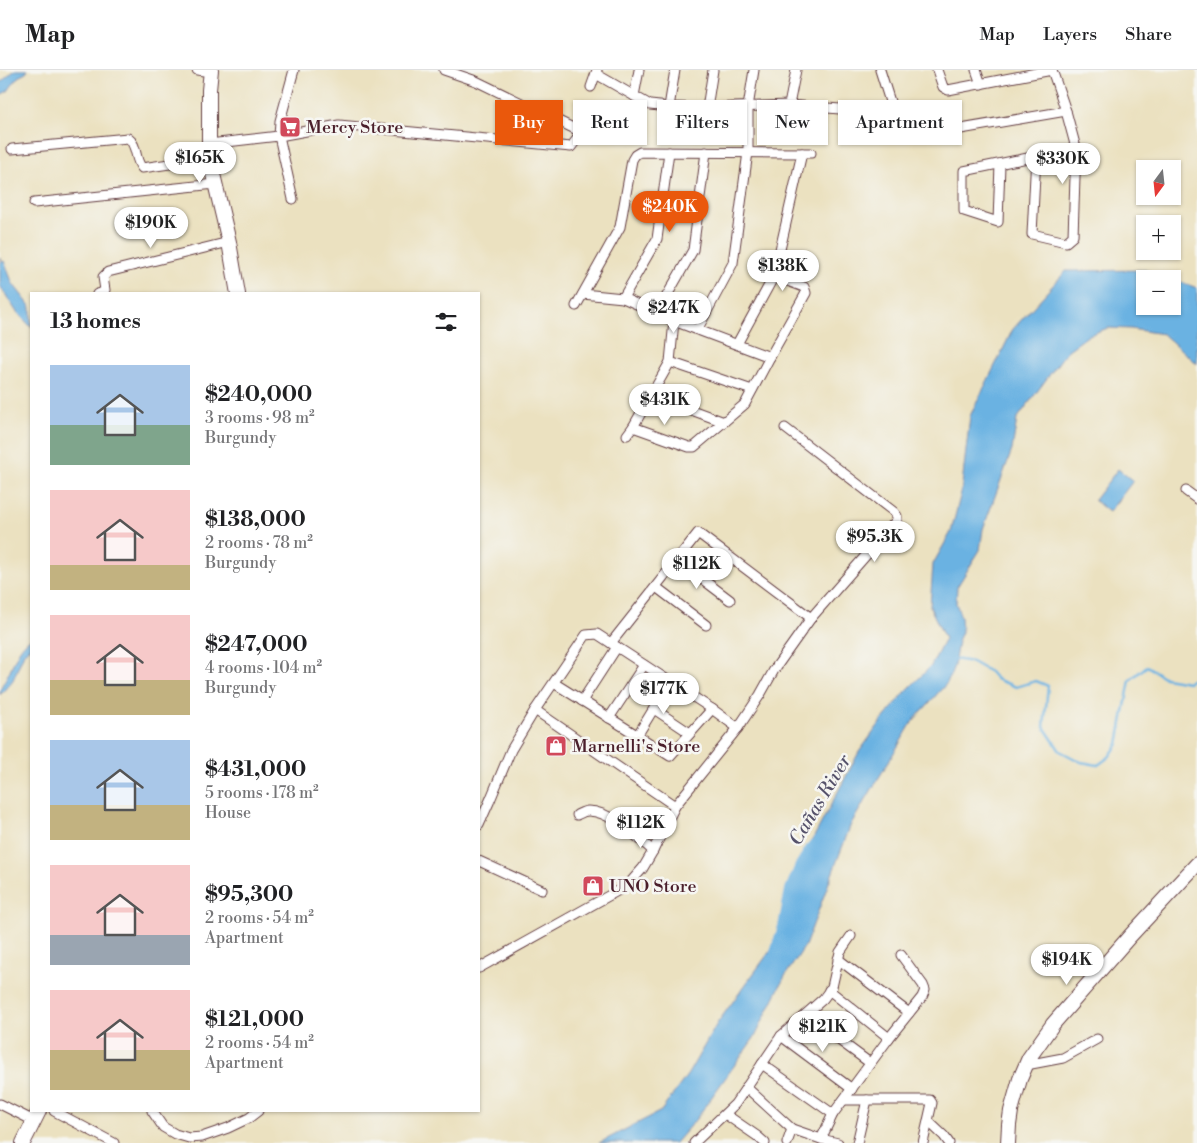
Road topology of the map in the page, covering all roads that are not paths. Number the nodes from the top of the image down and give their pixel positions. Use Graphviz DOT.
graph roads {
  1 [pos="294,70"];
  2 [pos="444,70"];
  3 [pos="638,70"];
  4 [pos="676,70"];
  5 [pos="713,70"];
  6 [pos="754,70"];
  7 [pos="796,70"];
  8 [pos="880,70"];
  9 [pos="937,70"];
  10 [pos="976,70"];
  11 [pos="1052,70"];
  12 [pos="206,71"];
  13 [pos="596,72"];
  14 [pos="1015,74"];
  15 [pos="981,84"];
  16 [pos="591,87"];
  17 [pos="634,96"];
  18 [pos="670,100"];
  19 [pos="708,100"];
  20 [pos="790,100"];
  21 [pos="889,100"];
  22 [pos="657,106"];
  23 [pos="748,107"];
  24 [pos="757,107"];
  25 [pos="1066,111"];
  26 [pos="962,129"];
  27 [pos="279,136"];
  28 [pos="1076,148"];
  29 [pos="12,149"];
  30 [pos="210,151"];
  31 [pos="669,152"];
  32 [pos="706,152"];
  33 [pos="748,152"];
  34 [pos="1036,156"];
  35 [pos="1000,164"];
  36 [pos="214,184"];
  37 [pos="293,199"];
  38 [pos="34,203"];
  39 [pos="229,242"];
  40 [pos="774,276"];
  41 [pos="102,292"];
  42 [pos="238,292"];
  43 [pos="583,294"];
  44 [pos="623,298"];
  45 [pos="576,306"];
  46 [pos="657,313"];
  47 [pos="674,321"];
  48 [pos="697,330"];
  49 [pos="737,344"];
  50 [pos="770,357"];
  51 [pos="670,362"];
  52 [pos="752,390"];
  53 [pos="651,395"];
  54 [pos="724,422"];
  55 [pos="633,427"];
  56 [pos="785,428"];
  57 [pos="627,435"];
  58 [pos="1186,491"];
  59 [pos="1197,499"];
  60 [pos="677,560"];
  61 [pos="656,587"];
  62 [pos="730,600"];
  63 [pos="811,618"];
  64 [pos="706,625"];
  65 [pos="614,645"];
  66 [pos="644,665"];
  67 [pos="670,682"];
  68 [pos="554,683"];
  69 [pos="582,701"];
  70 [pos="654,709"];
  71 [pos="712,709"];
  72 [pos="535,710"];
  73 [pos="609,718"];
  74 [pos="738,728"];
  75 [pos="690,733"];
  76 [pos="637,736"];
  77 [pos="676,806"];
  78 [pos="577,815"];
  79 [pos="480,823"];
  80 [pos="654,851"];
  81 [pos="480,861"];
  82 [pos="1197,864"];
  83 [pos="542,890"];
  84 [pos="851,936"];
  85 [pos="901,955"];
  86 [pos="838,959"];
  87 [pos="480,967"];
  88 [pos="829,990"];
  89 [pos="909,1013"];
  90 [pos="805,1015"];
  91 [pos="781,1036"];
  92 [pos="889,1038"];
  93 [pos="1098,1039"];
  94 [pos="870,1063"];
  95 [pos="762,1064"];
  96 [pos="1026,1065"];
  97 [pos="746,1087"];
  98 [pos="852,1088"];
  99 [pos="844,1100"];
  100 [pos="868,1100"];
  101 [pos="0,1104"];
  102 [pos="56,1112"];
  103 [pos="153,1112"];
  104 [pos="257,1112"];
  105 [pos="725,1114"];
  106 [pos="833,1114"];
  107 [pos="36,1116"];
  108 [pos="928,1121"];
  109 [pos="792,1129"];
  110 [pos="821,1139"];
  111 [pos="23,1143"];
  112 [pos="114,1143"];
  113 [pos="694,1143"];
  114 [pos="765,1143"];
  115 [pos="787,1143"];
  116 [pos="838,1143"];
  117 [pos="857,1143"];
  118 [pos="922,1143"];
  119 [pos="949,1143"];
  120 [pos="1008,1143"];
  1 -- 27 [label="street"];
  2 -- 27 [label="street"];
  3 -- 17 [label="street"];
  4 -- 18 [label="street"];
  5 -- 19 [label="street"];
  6 -- 23 [label="street"];
  7 -- 20 [label="street"];
  8 -- 21 [label="street"];
  9 -- 15 [label="street"];
  10 -- 15 [label="street"];
  11 -- 14 [label="street"];
  11 -- 25 [label="street"];
  12 -- 30 [label="street"];
  13 -- 16 [label="street"];
  13 -- 17 [label="street"];
  14 -- 15 [label="street"];
  17 -- 22 [label="street"];
  23 -- 24 [label="street"];
  23 -- 33 [label="street"];
  25 -- 26 [label="street"];
  25 -- 28 [label="street"];
  27 -- 30 [label="street"];
  27 -- 37 [label="street"];
  28 -- 34 [label="street"];
  28 -- 34 [label="street"];
  29 -- 30 [label="street"];
  30 -- 36 [label="street"];
  31 -- 32 [label="street"];
  31 -- 43 [label="street"];
  31 -- 44 [label="street"];
  32 -- 33 [label="street"];
  32 -- 46 [label="street"];
  33 -- 40 [label="street"];
  33 -- 48 [label="street"];
  34 -- 35 [label="street"];
  35 -- 35 [label="street"];
  36 -- 38 [label="street"];
  36 -- 39 [label="street"];
  39 -- 41 [label="street"];
  39 -- 42 [label="street"];
  40 -- 49 [label="street"];
  40 -- 50 [label="street"];
  43 -- 44 [label="street"];
  43 -- 45 [label="street"];
  44 -- 46 [label="street"];
  46 -- 47 [label="street"];
  47 -- 48 [label="street"];
  47 -- 51 [label="street"];
  48 -- 49 [label="street"];
  49 -- 50 [label="street"];
  50 -- 52 [label="street"];
  51 -- 52 [label="street"];
  51 -- 53 [label="street"];
  52 -- 54 [label="street"];
  53 -- 54 [label="street"];
  53 -- 55 [label="street"];
  54 -- 55 [label="street"];
  55 -- 57 [label="street"];
  56 -- 63 [label="street"];
  58 -- 59 [label="street"];
  60 -- 61 [label="street"];
  60 -- 62 [label="street"];
  60 -- 63 [label="street"];
  61 -- 64 [label="street"];
  61 -- 65 [label="street"];
  63 -- 74 [label="street"];
  65 -- 66 [label="street"];
  65 -- 68 [label="street"];
  65 -- 69 [label="street"];
  66 -- 67 [label="street"];
  66 -- 73 [label="street"];
  67 -- 70 [label="street"];
  67 -- 71 [label="street"];
  68 -- 69 [label="street"];
  68 -- 72 [label="street"];
  69 -- 73 [label="street"];
  70 -- 75 [label="street"];
  70 -- 76 [label="street"];
  71 -- 74 [label="street"];
  71 -- 75 [label="street"];
  72 -- 77 [label="street"];
  72 -- 79 [label="street"];
  73 -- 76 [label="street"];
  74 -- 77 [label="street"];
  75 -- 76 [label="street"];
  77 -- 80 [label="street"];
  78 -- 80 [label="street"];
  80 -- 87 [label="street"];
  81 -- 83 [label="street"];
  82 -- 96 [label="street"];
  84 -- 86 [label="street"];
  85 -- 89 [label="street"];
  86 -- 88 [label="street"];
  86 -- 89 [label="street"];
  88 -- 90 [label="street"];
  88 -- 92 [label="street"];
  89 -- 92 [label="street"];
  90 -- 91 [label="street"];
  90 -- 94 [label="street"];
  91 -- 95 [label="street"];
  91 -- 98 [label="street"];
  92 -- 94 [label="street"];
  93 -- 96 [label="street"];
  94 -- 98 [label="street"];
  95 -- 97 [label="street"];
  95 -- 106 [label="street"];
  96 -- 120 [label="street"];
  97 -- 105 [label="street"];
  97 -- 109 [label="street"];
  98 -- 99 [label="street"];
  99 -- 100 [label="street"];
  99 -- 106 [label="street"];
  100 -- 108 [label="street"];
  100 -- 117 [label="street"];
  101 -- 107 [label="street"];
  102 -- 112 [label="street"];
  103 -- 104 [label="street"];
  105 -- 113 [label="street"];
  105 -- 114 [label="street"];
  106 -- 110 [label="street"];
  107 -- 111 [label="street"];
  108 -- 118 [label="street"];
  108 -- 119 [label="street"];
  109 -- 110 [label="street"];
  109 -- 115 [label="street"];
  110 -- 116 [label="street"];
}
